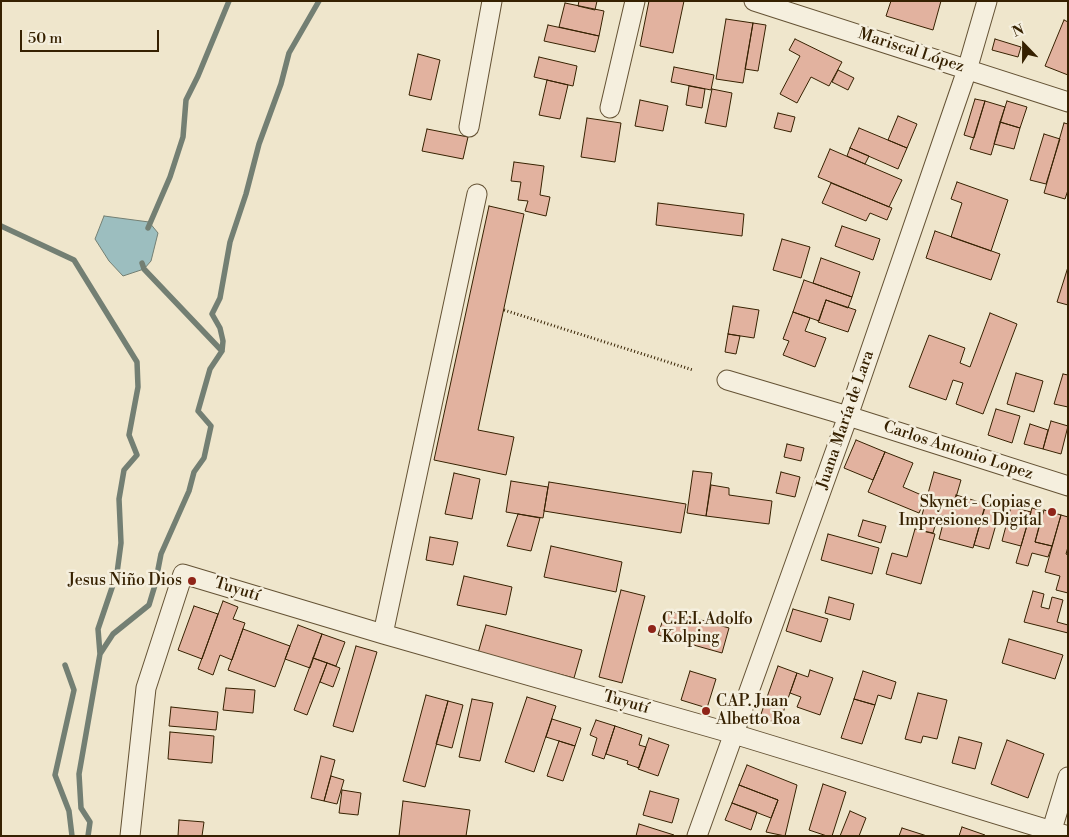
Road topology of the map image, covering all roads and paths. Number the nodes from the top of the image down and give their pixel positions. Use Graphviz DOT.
graph roads {
  1 [pos="492,1"];
  2 [pos="635,1"];
  3 [pos="754,1"];
  4 [pos="987,1"];
  5 [pos="968,70"];
  6 [pos="1068,102"];
  7 [pos="610,108"];
  8 [pos="469,127"];
  9 [pos="477,194"];
  10 [pos="504,310"];
  11 [pos="693,370"];
  12 [pos="727,380"];
  13 [pos="848,416"];
  14 [pos="1068,486"];
  15 [pos="383,634"];
  16 [pos="734,734"];
  17 [pos="1068,777"];
  18 [pos="1056,834"];
  19 [pos="130,836"];
  20 [pos="698,836"];
  1 -- 8 [label="street"];
  2 -- 7 [label="street"];
  3 -- 5 [label="street, Mariscal López"];
  4 -- 5 [label="street, Juana María de Lara"];
  5 -- 6 [label="street, Mariscal López"];
  5 -- 13 [label="street, Juana María de Lara"];
  9 -- 15 [label="street"];
  10 -- 11 [label="path"];
  12 -- 13 [label="street, Carlos Antonio Lopez"];
  13 -- 14 [label="street, Carlos Antonio Lopez"];
  13 -- 16 [label="street, Juana María de Lara"];
  15 -- 16 [label="street, Tuyutí"];
  15 -- 19 [label="street, Tuyutí"];
  16 -- 18 [label="street, Tuyutí"];
  16 -- 20 [label="street, Juana María de Lara"];
  17 -- 18 [label="street"];
}
